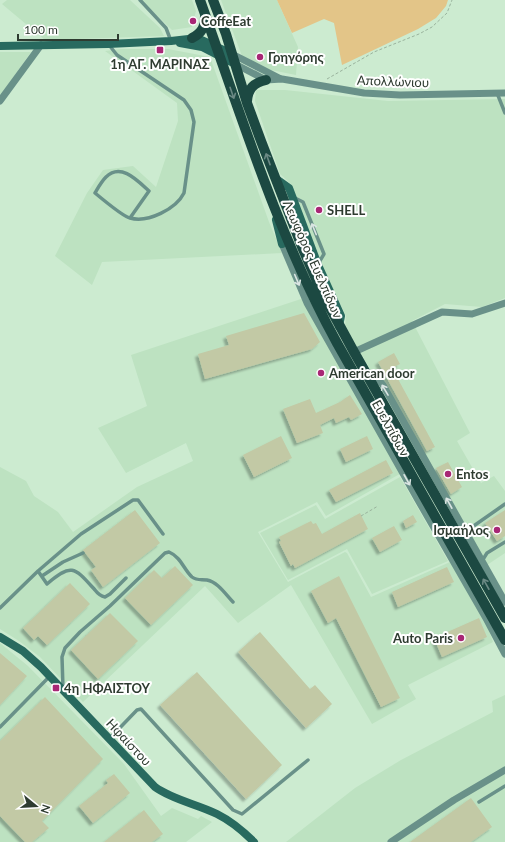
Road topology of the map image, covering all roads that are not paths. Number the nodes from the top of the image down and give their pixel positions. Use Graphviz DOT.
graph roads {
  1 [pos="140,0"];
  2 [pos="200,0"];
  3 [pos="213,0"];
  4 [pos="204,12"];
  5 [pos="192,38"];
  6 [pos="171,41"];
  7 [pos="108,44"];
  8 [pos="41,45"];
  9 [pos="0,46"];
  10 [pos="218,52"];
  11 [pos="232,54"];
  12 [pos="235,64"];
  13 [pos="282,79"];
  14 [pos="266,80"];
  15 [pos="497,93"];
  16 [pos="505,93"];
  17 [pos="0,101"];
  18 [pos="246,103"];
  19 [pos="504,109"];
  20 [pos="505,113"];
  21 [pos="275,178"];
  22 [pos="292,197"];
  23 [pos="130,218"];
  24 [pos="306,245"];
  25 [pos="318,264"];
  26 [pos="505,303"];
  27 [pos="339,326"];
  28 [pos="354,352"];
  29 [pos="365,370"];
  30 [pos="505,504"];
  31 [pos="465,532"];
  32 [pos="163,534"];
  33 [pos="505,542"];
  34 [pos="83,553"];
  35 [pos="478,563"];
  36 [pos="38,571"];
  37 [pos="42,576"];
  38 [pos="126,578"];
  39 [pos="473,590"];
  40 [pos="233,602"];
  41 [pos="505,602"];
  42 [pos="0,608"];
  43 [pos="505,618"];
  44 [pos="0,637"];
  45 [pos="505,640"];
  46 [pos="505,654"];
  47 [pos="50,676"];
  48 [pos="63,689"];
  49 [pos="0,727"];
  50 [pos="110,738"];
  51 [pos="308,760"];
  52 [pos="505,770"];
  53 [pos="505,786"];
  54 [pos="479,802"];
  55 [pos="254,842"];
  56 [pos="391,842"];
  1 -- 6 [label="lane"];
  2 -- 4 [label="main road, Λεωφόρος Ευελπίδων"];
  3 -- 11 [label="main road, Λεωφόρος Ευελπίδων"];
  4 -- 5 [label="main road"];
  4 -- 10 [label="main road, Λεωφόρος Ευελπίδων"];
  5 -- 6 [label="street"];
  5 -- 10 [label="street"];
  6 -- 7 [label="street"];
  6 -- 10 [label="street"];
  7 -- 8 [label="street"];
  7 -- 23 [label="lane"];
  8 -- 9 [label="street"];
  8 -- 17 [label="street"];
  10 -- 11 [label="street, Απολλώνιου"];
  10 -- 12 [label="street"];
  10 -- 39 [label="main road, Λεωφόρος Ευελπίδων, one-way"];
  11 -- 12 [label="main road, Λεωφόρος Ευελπίδων"];
  11 -- 13 [label="street, Απολλώνιου"];
  12 -- 14 [label="street"];
  12 -- 18 [label="main road, Λεωφόρος Ευελπίδων"];
  13 -- 14 [label="street, Απολλώνιου"];
  13 -- 15 [label="street, Απολλώνιου"];
  14 -- 18 [label="main road"];
  15 -- 16 [label="street, Απολλώνιου"];
  15 -- 19 [label="lane"];
  21 -- 18 [label="main road, Λεωφόρος Ευελπίδων, one-way"];
  19 -- 20 [label="lane"];
  21 -- 22 [label="street"];
  21 -- 24 [label="main road, Λεωφόρος Ευελπίδων"];
  22 -- 24 [label="street"];
  25 -- 22 [label="lane, one-way"];
  23 -- 23 [label="lane"];
  24 -- 25 [label="street"];
  24 -- 27 [label="main road, Λεωφόρος Ευελπίδων"];
  25 -- 27 [label="street"];
  26 -- 28 [label="street"];
  27 -- 28 [label="main road, Λεωφόρος Ευελπίδων"];
  28 -- 29 [label="main road, Λεωφόρος Ευελπίδων"];
  31 -- 29 [label="street, Ευελπίδων, one-way"];
  29 -- 35 [label="main road, Λεωφόρος Ευελπίδων"];
  30 -- 31 [label="lane"];
  31 -- 35 [label="street, Ευελπίδων"];
  32 -- 36 [label="lane"];
  33 -- 35 [label="lane"];
  34 -- 37 [label="lane"];
  35 -- 41 [label="street, Ευελπίδων"];
  43 -- 35 [label="main road, Λεωφόρος Ευελπίδων, one-way"];
  36 -- 37 [label="lane"];
  36 -- 42 [label="lane"];
  37 -- 38 [label="lane"];
  39 -- 45 [label="main road, Λεωφόρος Ευελπίδων"];
  39 -- 46 [label="street"];
  40 -- 48 [label="lane"];
  44 -- 47 [label="street, Ηφαίστου"];
  47 -- 48 [label="street, Ηφαίστου"];
  47 -- 49 [label="lane"];
  48 -- 50 [label="street, Ηφαίστου"];
  50 -- 51 [label="lane"];
  50 -- 55 [label="street, Ηφαίστου"];
  52 -- 56 [label="street"];
  53 -- 54 [label="lane"];
}
